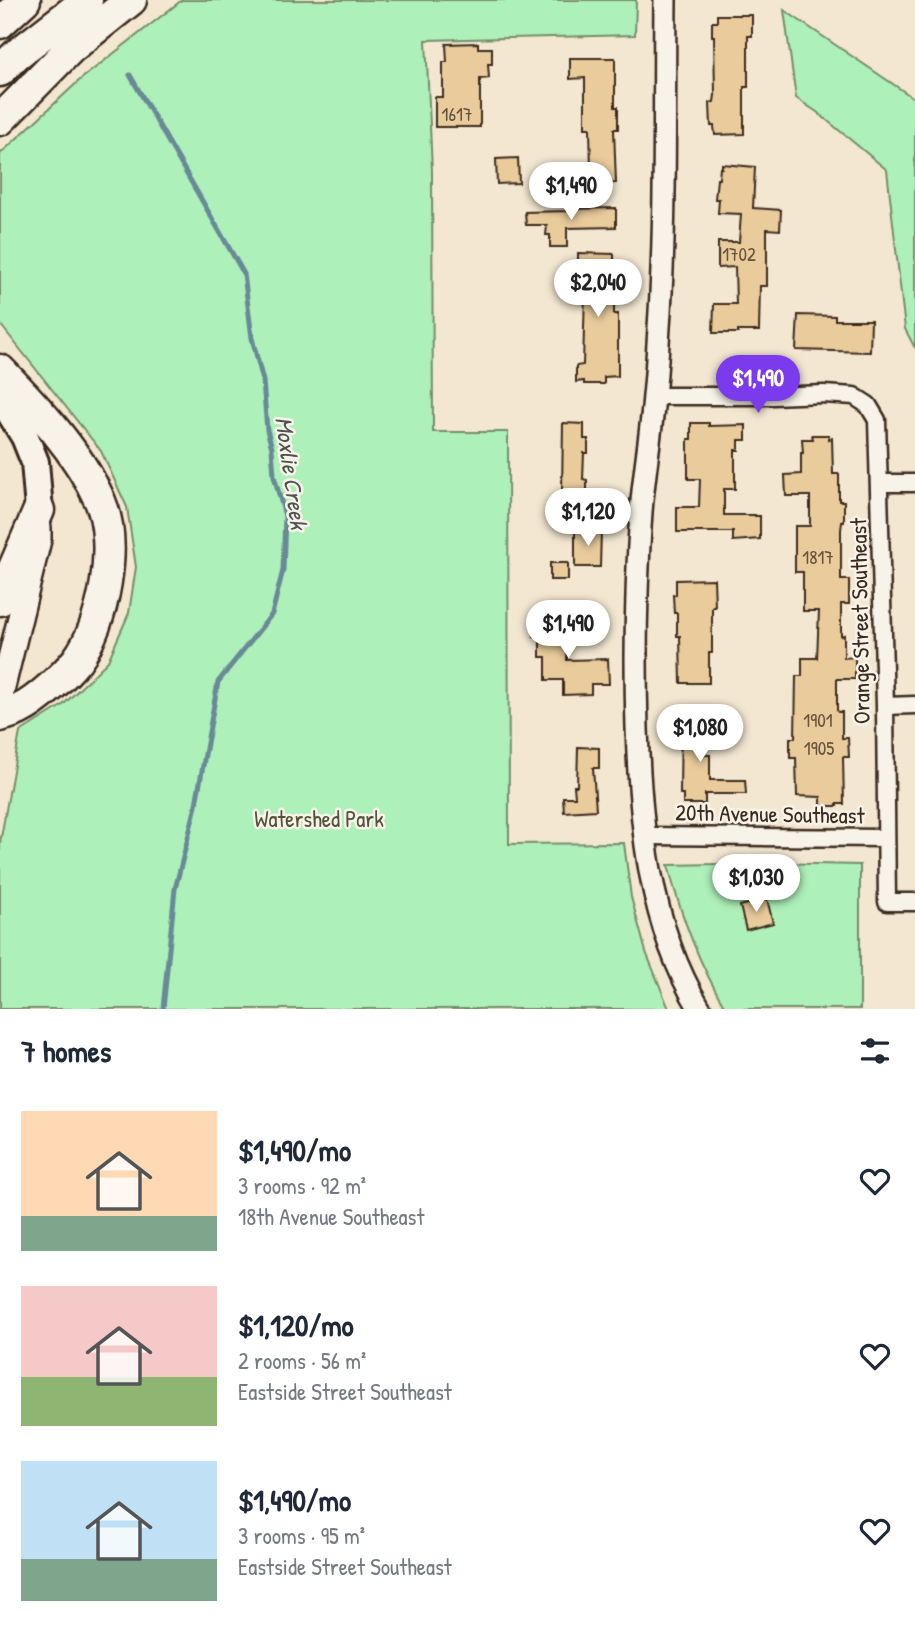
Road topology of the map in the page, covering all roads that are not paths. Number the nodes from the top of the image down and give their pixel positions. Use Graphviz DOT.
graph roads {
  1 [pos="25,0"];
  2 [pos="87,0"];
  3 [pos="131,0"];
  4 [pos="665,0"];
  5 [pos="0,23"];
  6 [pos="0,71"];
  7 [pos="0,120"];
  8 [pos="0,370"];
  9 [pos="0,396"];
  10 [pos="654,396"];
  11 [pos="880,483"];
  12 [pos="915,483"];
  13 [pos="39,510"];
  14 [pos="0,600"];
  15 [pos="0,699"];
  16 [pos="915,705"];
  17 [pos="885,706"];
  18 [pos="0,716"];
  19 [pos="644,836"];
  20 [pos="887,838"];
  21 [pos="915,902"];
  22 [pos="700,1009"];
  1 -- 5 [label="highway"];
  2 -- 6 [label="highway"];
  3 -- 7 [label="highway"];
  4 -- 10 [label="street"];
  8 -- 18 [label="highway"];
  9 -- 13 [label="main road"];
  10 -- 11 [label="street, Orange Street Southeast"];
  10 -- 19 [label="street"];
  11 -- 12 [label="street"];
  11 -- 17 [label="street, Orange Street Southeast"];
  13 -- 14 [label="highway"];
  13 -- 15 [label="main road"];
  16 -- 17 [label="street"];
  17 -- 20 [label="street, Orange Street Southeast"];
  19 -- 20 [label="street, 20th Avenue Southeast"];
  19 -- 22 [label="street"];
  20 -- 21 [label="street, 20th Avenue Southeast"];
}
